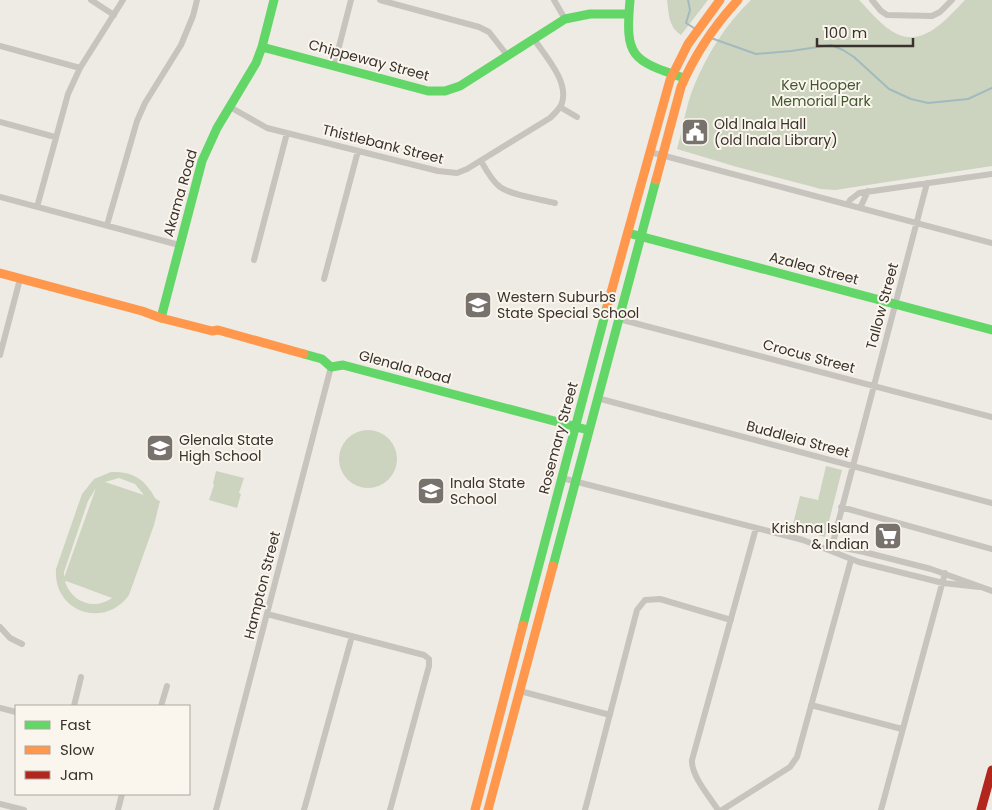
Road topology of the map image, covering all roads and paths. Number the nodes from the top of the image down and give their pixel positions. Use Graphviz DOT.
graph roads {
  1 [pos="91,0"];
  2 [pos="123,0"];
  3 [pos="197,0"];
  4 [pos="274,0"];
  5 [pos="351,0"];
  6 [pos="380,0"];
  7 [pos="554,0"];
  8 [pos="630,0"];
  9 [pos="720,0"];
  10 [pos="738,0"];
  11 [pos="872,0"];
  12 [pos="952,0"];
  13 [pos="629,14"];
  14 [pos="114,15"];
  15 [pos="565,19"];
  16 [pos="534,39"];
  17 [pos="0,46"];
  18 [pos="262,47"];
  19 [pos="507,55"];
  20 [pos="334,66"];
  21 [pos="80,68"];
  22 [pos="671,73"];
  23 [pos="684,78"];
  24 [pos="230,107"];
  25 [pos="560,107"];
  26 [pos="577,117"];
  27 [pos="0,122"];
  28 [pos="287,133"];
  29 [pos="55,137"];
  30 [pos="358,151"];
  31 [pos="650,152"];
  32 [pos="663,155"];
  33 [pos="481,161"];
  34 [pos="992,174"];
  35 [pos="927,183"];
  36 [pos="868,191"];
  37 [pos="0,197"];
  38 [pos="555,203"];
  39 [pos="848,204"];
  40 [pos="36,207"];
  41 [pos="860,208"];
  42 [pos="917,223"];
  43 [pos="107,225"];
  44 [pos="628,233"];
  45 [pos="642,236"];
  46 [pos="992,243"];
  47 [pos="179,245"];
  48 [pos="254,260"];
  49 [pos="0,273"];
  50 [pos="20,279"];
  51 [pos="324,279"];
  52 [pos="895,305"];
  53 [pos="162,316"];
  54 [pos="619,318"];
  55 [pos="992,330"];
  56 [pos="0,355"];
  57 [pos="331,367"];
  58 [pos="873,386"];
  59 [pos="597,398"];
  60 [pos="992,417"];
  61 [pos="575,426"];
  62 [pos="588,430"];
  63 [pos="852,466"];
  64 [pos="562,478"];
  65 [pos="576,481"];
  66 [pos="992,503"];
  67 [pos="841,507"];
  68 [pos="756,528"];
  69 [pos="831,548"];
  70 [pos="992,549"];
  71 [pos="851,560"];
  72 [pos="945,573"];
  73 [pos="942,582"];
  74 [pos="979,587"];
  75 [pos="992,591"];
  76 [pos="267,614"];
  77 [pos="731,620"];
  78 [pos="0,627"];
  79 [pos="352,636"];
  80 [pos="22,644"];
  81 [pos="81,677"];
  82 [pos="167,686"];
  83 [pos="520,691"];
  84 [pos="74,705"];
  85 [pos="161,705"];
  86 [pos="811,705"];
  87 [pos="0,708"];
  88 [pos="15,712"];
  89 [pos="610,714"];
  90 [pos="902,729"];
  91 [pos="992,770"];
  92 [pos="990,783"];
  93 [pos="122,795"];
  94 [pos="0,804"];
  95 [pos="24,810"];
  96 [pos="118,810"];
  97 [pos="216,810"];
  98 [pos="304,810"];
  99 [pos="390,810"];
  100 [pos="475,810"];
  101 [pos="488,810"];
  102 [pos="585,810"];
  103 [pos="718,810"];
  104 [pos="722,810"];
  105 [pos="881,810"];
  106 [pos="981,810"];
  1 -- 14 [label="street"];
  2 -- 14 [label="street"];
  3 -- 43 [label="street"];
  4 -- 18 [label="street, Akama Road"];
  5 -- 20 [label="street"];
  6 -- 19 [label="street"];
  7 -- 15 [label="street"];
  8 -- 13 [label="street"];
  9 -- 22 [label="street, Rosemary Street"];
  10 -- 23 [label="street, Rosemary Street"];
  11 -- 12 [label="street"];
  13 -- 15 [label="street, Chippeway Street"];
  13 -- 22 [label="street"];
  14 -- 21 [label="street"];
  15 -- 16 [label="street, Chippeway Street"];
  16 -- 19 [label="street, Chippeway Street"];
  16 -- 25 [label="street"];
  17 -- 21 [label="street"];
  18 -- 20 [label="street, Chippeway Street"];
  18 -- 24 [label="street, Akama Road"];
  19 -- 20 [label="street, Chippeway Street"];
  21 -- 29 [label="street"];
  22 -- 23 [label="street"];
  22 -- 31 [label="street, Rosemary Street"];
  23 -- 32 [label="street, Rosemary Street"];
  24 -- 28 [label="street, Thistlebank Street"];
  24 -- 47 [label="street, Akama Road"];
  25 -- 26 [label="street"];
  25 -- 33 [label="street, Thistlebank Street"];
  27 -- 29 [label="street"];
  28 -- 30 [label="street, Thistlebank Street"];
  28 -- 48 [label="street"];
  29 -- 40 [label="street"];
  30 -- 33 [label="street, Thistlebank Street"];
  30 -- 51 [label="street"];
  31 -- 32 [label="street"];
  31 -- 44 [label="street, Rosemary Street"];
  32 -- 39 [label="street"];
  32 -- 45 [label="street, Rosemary Street"];
  33 -- 38 [label="street"];
  34 -- 35 [label="street"];
  35 -- 36 [label="street"];
  35 -- 42 [label="street, Tallow Street"];
  36 -- 39 [label="street"];
  36 -- 41 [label="street"];
  37 -- 40 [label="street"];
  39 -- 41 [label="street"];
  40 -- 43 [label="street"];
  41 -- 42 [label="street"];
  42 -- 46 [label="street"];
  42 -- 52 [label="street, Tallow Street"];
  43 -- 47 [label="street"];
  44 -- 45 [label="street, Azalea Street"];
  44 -- 61 [label="street, Rosemary Street"];
  45 -- 52 [label="street, Azalea Street"];
  45 -- 54 [label="street, Rosemary Street"];
  47 -- 53 [label="street, Akama Road"];
  49 -- 50 [label="street, Glenala Road"];
  50 -- 53 [label="street, Glenala Road"];
  50 -- 56 [label="street"];
  52 -- 55 [label="street, Azalea Street"];
  52 -- 58 [label="street, Tallow Street"];
  53 -- 57 [label="street, Glenala Road"];
  54 -- 58 [label="street, Crocus Street"];
  54 -- 59 [label="street, Rosemary Street"];
  57 -- 61 [label="street, Glenala Road"];
  57 -- 76 [label="street, Hampton Street"];
  58 -- 60 [label="street, Crocus Street"];
  58 -- 63 [label="street, Tallow Street"];
  59 -- 62 [label="street, Rosemary Street"];
  59 -- 63 [label="street, Buddleia Street"];
  61 -- 62 [label="street, Glenala Road"];
  61 -- 64 [label="street, Rosemary Street"];
  62 -- 65 [label="street, Rosemary Street"];
  63 -- 66 [label="street, Buddleia Street"];
  63 -- 67 [label="street, Tallow Street"];
  64 -- 65 [label="street"];
  64 -- 100 [label="street, Rosemary Street"];
  65 -- 68 [label="street"];
  65 -- 83 [label="street, Rosemary Street"];
  67 -- 69 [label="street, Tallow Street"];
  67 -- 70 [label="street"];
  68 -- 69 [label="street"];
  68 -- 77 [label="street"];
  69 -- 71 [label="street"];
  69 -- 72 [label="street"];
  71 -- 73 [label="street"];
  71 -- 86 [label="street"];
  72 -- 73 [label="street"];
  72 -- 74 [label="street"];
  73 -- 74 [label="street"];
  73 -- 90 [label="street"];
  74 -- 75 [label="street"];
  76 -- 79 [label="street"];
  76 -- 97 [label="street, Hampton Street"];
  77 -- 89 [label="street"];
  77 -- 103 [label="street"];
  78 -- 80 [label="street"];
  79 -- 98 [label="street"];
  79 -- 99 [label="street"];
  81 -- 84 [label="street"];
  82 -- 85 [label="street"];
  83 -- 89 [label="street"];
  83 -- 101 [label="street, Rosemary Street"];
  86 -- 90 [label="street"];
  86 -- 104 [label="street"];
  87 -- 88 [label="street"];
  89 -- 102 [label="street"];
  90 -- 105 [label="street"];
  91 -- 92 [label="street"];
  92 -- 106 [label="street"];
  93 -- 96 [label="street"];
  94 -- 95 [label="street"];
}
